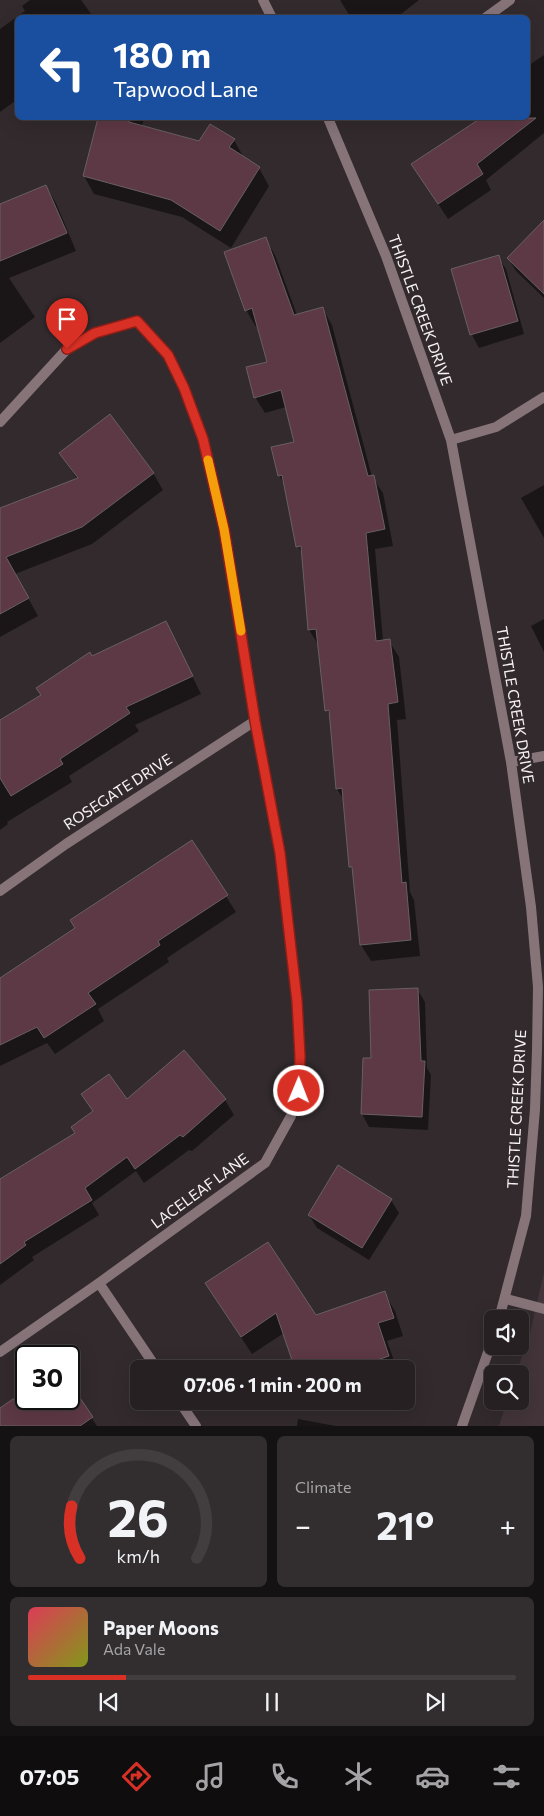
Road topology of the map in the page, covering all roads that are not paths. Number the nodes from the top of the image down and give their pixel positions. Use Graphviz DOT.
graph roads {
  1 [pos="263,0"];
  2 [pos="510,0"];
  3 [pos="270,15"];
  4 [pos="489,15"];
  5 [pos="332,120"];
  6 [pos="544,397"];
  7 [pos="0,422"];
  8 [pos="451,440"];
  9 [pos="255,721"];
  10 [pos="544,756"];
  11 [pos="511,762"];
  12 [pos="0,891"];
  13 [pos="99,1284"];
  14 [pos="506,1299"];
  15 [pos="544,1309"];
  16 [pos="503,1310"];
  17 [pos="0,1352"];
  18 [pos="487,1355"];
  19 [pos="151,1360"];
  20 [pos="185,1410"];
  21 [pos="196,1426"];
  22 [pos="462,1426"];
  1 -- 3 [label="street"];
  2 -- 4 [label="street"];
  5 -- 8 [label="street, THISTLE CREEK DRIVE"];
  6 -- 8 [label="street"];
  7 -- 9 [label="street, LACELEAF LANE"];
  8 -- 11 [label="street, THISTLE CREEK DRIVE"];
  9 -- 12 [label="street, ROSEGATE DRIVE"];
  9 -- 13 [label="street, LACELEAF LANE"];
  10 -- 11 [label="street"];
  11 -- 14 [label="street, THISTLE CREEK DRIVE"];
  13 -- 17 [label="street, LACELEAF LANE"];
  13 -- 19 [label="street"];
  14 -- 15 [label="street"];
  14 -- 16 [label="street, THISTLE CREEK DRIVE"];
  18 -- 22 [label="street"];
  20 -- 21 [label="street"];
}
